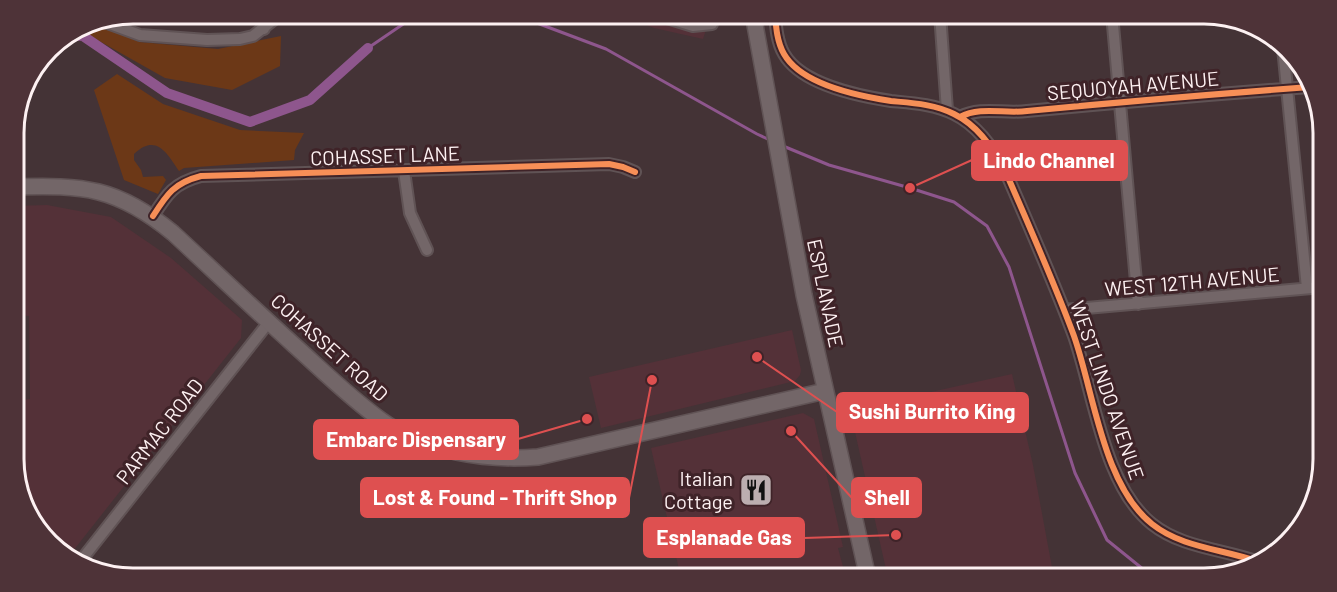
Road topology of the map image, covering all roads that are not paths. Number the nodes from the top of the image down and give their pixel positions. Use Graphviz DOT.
graph roads {
  1 [pos="263,24"];
  2 [pos="270,24"];
  3 [pos="686,24"];
  4 [pos="712,24"];
  5 [pos="755,24"];
  6 [pos="776,24"];
  7 [pos="941,24"];
  8 [pos="1113,24"];
  9 [pos="114,26"];
  10 [pos="264,29"];
  11 [pos="1284,59"];
  12 [pos="1303,88"];
  13 [pos="1286,89"];
  14 [pos="1119,101"];
  15 [pos="947,110"];
  16 [pos="960,117"];
  17 [pos="404,171"];
  18 [pos="634,172"];
  19 [pos="24,187"];
  20 [pos="153,216"];
  21 [pos="427,250"];
  22 [pos="1307,288"];
  23 [pos="1313,288"];
  24 [pos="1138,304"];
  25 [pos="1064,310"];
  26 [pos="269,322"];
  27 [pos="825,391"];
  28 [pos="84,556"];
  29 [pos="1247,559"];
  30 [pos="866,568"];
  1 -- 10 [label="street"];
  2 -- 10 [label="street"];
  3 -- 4 [label="street"];
  5 -- 27 [label="main road, ESPLANADE"];
  6 -- 15 [label="street, WEST LINDO AVENUE"];
  7 -- 15 [label="street"];
  8 -- 14 [label="street"];
  9 -- 10 [label="street"];
  11 -- 13 [label="street"];
  12 -- 13 [label="street, SEQUOYAH AVENUE"];
  13 -- 14 [label="street, SEQUOYAH AVENUE"];
  13 -- 22 [label="street"];
  14 -- 16 [label="street, SEQUOYAH AVENUE"];
  14 -- 24 [label="street"];
  15 -- 16 [label="street, WEST LINDO AVENUE"];
  16 -- 25 [label="street, WEST LINDO AVENUE"];
  17 -- 18 [label="street, COHASSET LANE"];
  17 -- 20 [label="street, COHASSET LANE"];
  17 -- 21 [label="street"];
  19 -- 20 [label="main road, COHASSET ROAD"];
  20 -- 26 [label="main road, COHASSET ROAD"];
  22 -- 23 [label="street, WEST 12TH AVENUE"];
  22 -- 24 [label="street, WEST 12TH AVENUE"];
  24 -- 25 [label="street, WEST 12TH AVENUE"];
  25 -- 29 [label="street, WEST LINDO AVENUE"];
  26 -- 27 [label="main road, COHASSET ROAD"];
  26 -- 28 [label="street, PARMAC ROAD"];
  27 -- 30 [label="main road, ESPLANADE"];
}
